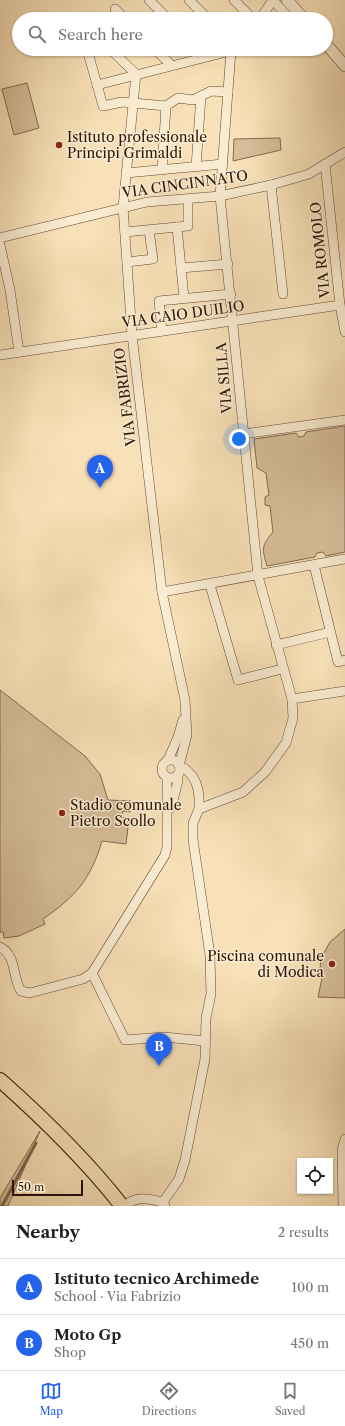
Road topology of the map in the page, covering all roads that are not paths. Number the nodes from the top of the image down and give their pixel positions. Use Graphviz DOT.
graph roads {
  1 [pos="149,0"];
  2 [pos="189,0"];
  3 [pos="234,0"];
  4 [pos="273,0"];
  5 [pos="287,0"];
  6 [pos="115,9"];
  7 [pos="118,12"];
  8 [pos="161,12"];
  9 [pos="201,12"];
  10 [pos="246,12"];
  11 [pos="265,12"];
  12 [pos="284,12"];
  13 [pos="298,12"];
  14 [pos="333,52"];
  15 [pos="89,56"];
  16 [pos="117,56"];
  17 [pos="162,56"];
  18 [pos="209,56"];
  19 [pos="235,56"];
  20 [pos="205,57"];
  21 [pos="171,65"];
  22 [pos="345,66"];
  23 [pos="136,74"];
  24 [pos="97,85"];
  25 [pos="228,92"];
  26 [pos="201,96"];
  27 [pos="134,104"];
  28 [pos="166,106"];
  29 [pos="345,152"];
  30 [pos="223,164"];
  31 [pos="325,164"];
  32 [pos="196,167"];
  33 [pos="162,170"];
  34 [pos="126,173"];
  35 [pos="271,185"];
  36 [pos="220,196"];
  37 [pos="188,200"];
  38 [pos="123,207"];
  39 [pos="177,227"];
  40 [pos="149,230"];
  41 [pos="125,232"];
  42 [pos="0,238"];
  43 [pos="0,245"];
  44 [pos="127,262"];
  45 [pos="228,264"];
  46 [pos="181,268"];
  47 [pos="231,294"];
  48 [pos="282,294"];
  49 [pos="184,298"];
  50 [pos="340,305"];
  51 [pos="234,321"];
  52 [pos="162,331"];
  53 [pos="345,332"];
  54 [pos="132,335"];
  55 [pos="20,352"];
  56 [pos="0,354"];
  57 [pos="345,420"];
  58 [pos="243,434"];
  59 [pos="345,559"];
  60 [pos="314,565"];
  61 [pos="258,576"];
  62 [pos="210,585"];
  63 [pos="162,592"];
  64 [pos="330,632"];
  65 [pos="276,645"];
  66 [pos="345,660"];
  67 [pos="282,669"];
  68 [pos="345,691"];
  69 [pos="292,699"];
  70 [pos="184,715"];
  71 [pos="168,760"];
  72 [pos="179,770"];
  73 [pos="167,777"];
  74 [pos="199,809"];
  75 [pos="167,816"];
  76 [pos="0,947"];
  77 [pos="92,972"];
  78 [pos="205,1041"];
  79 [pos="0,1080"];
  80 [pos="345,1140"];
  81 [pos="164,1204"];
  82 [pos="122,1206"];
  83 [pos="125,1206"];
  84 [pos="343,1206"];
  1 -- 8 [label="street"];
  2 -- 9 [label="street"];
  3 -- 10 [label="street"];
  4 -- 11 [label="street"];
  4 -- 12 [label="street"];
  5 -- 13 [label="street"];
  6 -- 7 [label="street"];
  14 -- 22 [label="street"];
  15 -- 24 [label="street"];
  16 -- 23 [label="street"];
  17 -- 21 [label="street"];
  18 -- 20 [label="street"];
  19 -- 25 [label="street, VIA SILLA"];
  20 -- 21 [label="street"];
  21 -- 23 [label="street"];
  23 -- 24 [label="street"];
  23 -- 27 [label="street, VIA FABRIZIO"];
  24 -- 27 [label="street"];
  25 -- 26 [label="street"];
  25 -- 30 [label="street, VIA SILLA"];
  26 -- 28 [label="street"];
  26 -- 32 [label="street"];
  27 -- 28 [label="street"];
  27 -- 34 [label="street, VIA FABRIZIO"];
  28 -- 33 [label="street"];
  29 -- 31 [label="street, VIA CINCINNATO"];
  30 -- 32 [label="street"];
  30 -- 36 [label="street, VIA SILLA"];
  31 -- 35 [label="street, VIA CINCINNATO"];
  31 -- 50 [label="street, VIA ROMOLO"];
  32 -- 33 [label="street"];
  33 -- 34 [label="street"];
  34 -- 38 [label="street, VIA FABRIZIO"];
  35 -- 36 [label="street, VIA CINCINNATO"];
  35 -- 48 [label="street"];
  36 -- 37 [label="street, VIA CINCINNATO"];
  36 -- 45 [label="street, VIA SILLA"];
  37 -- 38 [label="street, VIA CINCINNATO"];
  37 -- 39 [label="street"];
  38 -- 41 [label="street, VIA FABRIZIO"];
  38 -- 42 [label="street, VIA CINCINNATO"];
  39 -- 40 [label="street"];
  39 -- 46 [label="street"];
  40 -- 41 [label="street"];
  40 -- 44 [label="street"];
  41 -- 44 [label="street, VIA FABRIZIO"];
  43 -- 55 [label="street"];
  44 -- 54 [label="street, VIA FABRIZIO"];
  45 -- 46 [label="street"];
  45 -- 47 [label="street, VIA SILLA"];
  46 -- 49 [label="street"];
  47 -- 49 [label="street"];
  47 -- 51 [label="street, VIA SILLA"];
  49 -- 52 [label="street"];
  50 -- 51 [label="street, VIA CAIO DUILIO"];
  50 -- 53 [label="street, VIA ROMOLO"];
  51 -- 52 [label="street, VIA CAIO DUILIO"];
  51 -- 58 [label="street, VIA SILLA"];
  52 -- 54 [label="street, VIA CAIO DUILIO"];
  54 -- 55 [label="street, VIA CAIO DUILIO"];
  54 -- 63 [label="street, VIA FABRIZIO"];
  55 -- 56 [label="street, VIA CAIO DUILIO"];
  57 -- 58 [label="street"];
  58 -- 61 [label="street, VIA SILLA"];
  59 -- 60 [label="street"];
  60 -- 61 [label="street"];
  60 -- 64 [label="street"];
  61 -- 62 [label="street"];
  61 -- 65 [label="street, VIA SILLA"];
  62 -- 63 [label="street"];
  62 -- 67 [label="street"];
  63 -- 70 [label="street, VIA FABRIZIO"];
  64 -- 65 [label="street"];
  64 -- 66 [label="street"];
  65 -- 67 [label="street, VIA SILLA"];
  67 -- 69 [label="street, VIA SILLA"];
  68 -- 69 [label="street"];
  69 -- 74 [label="street, VIA SILLA"];
  70 -- 71 [label="street"];
  70 -- 72 [label="street"];
  71 -- 72 [label="street"];
  71 -- 73 [label="street"];
  72 -- 73 [label="street"];
  72 -- 74 [label="street"];
  72 -- 75 [label="street"];
  73 -- 75 [label="street"];
  74 -- 78 [label="street"];
  75 -- 77 [label="street"];
  76 -- 77 [label="street"];
  77 -- 78 [label="street"];
  78 -- 81 [label="street"];
  79 -- 82 [label="main road"];
  80 -- 84 [label="street"];
  81 -- 83 [label="street"];
}
